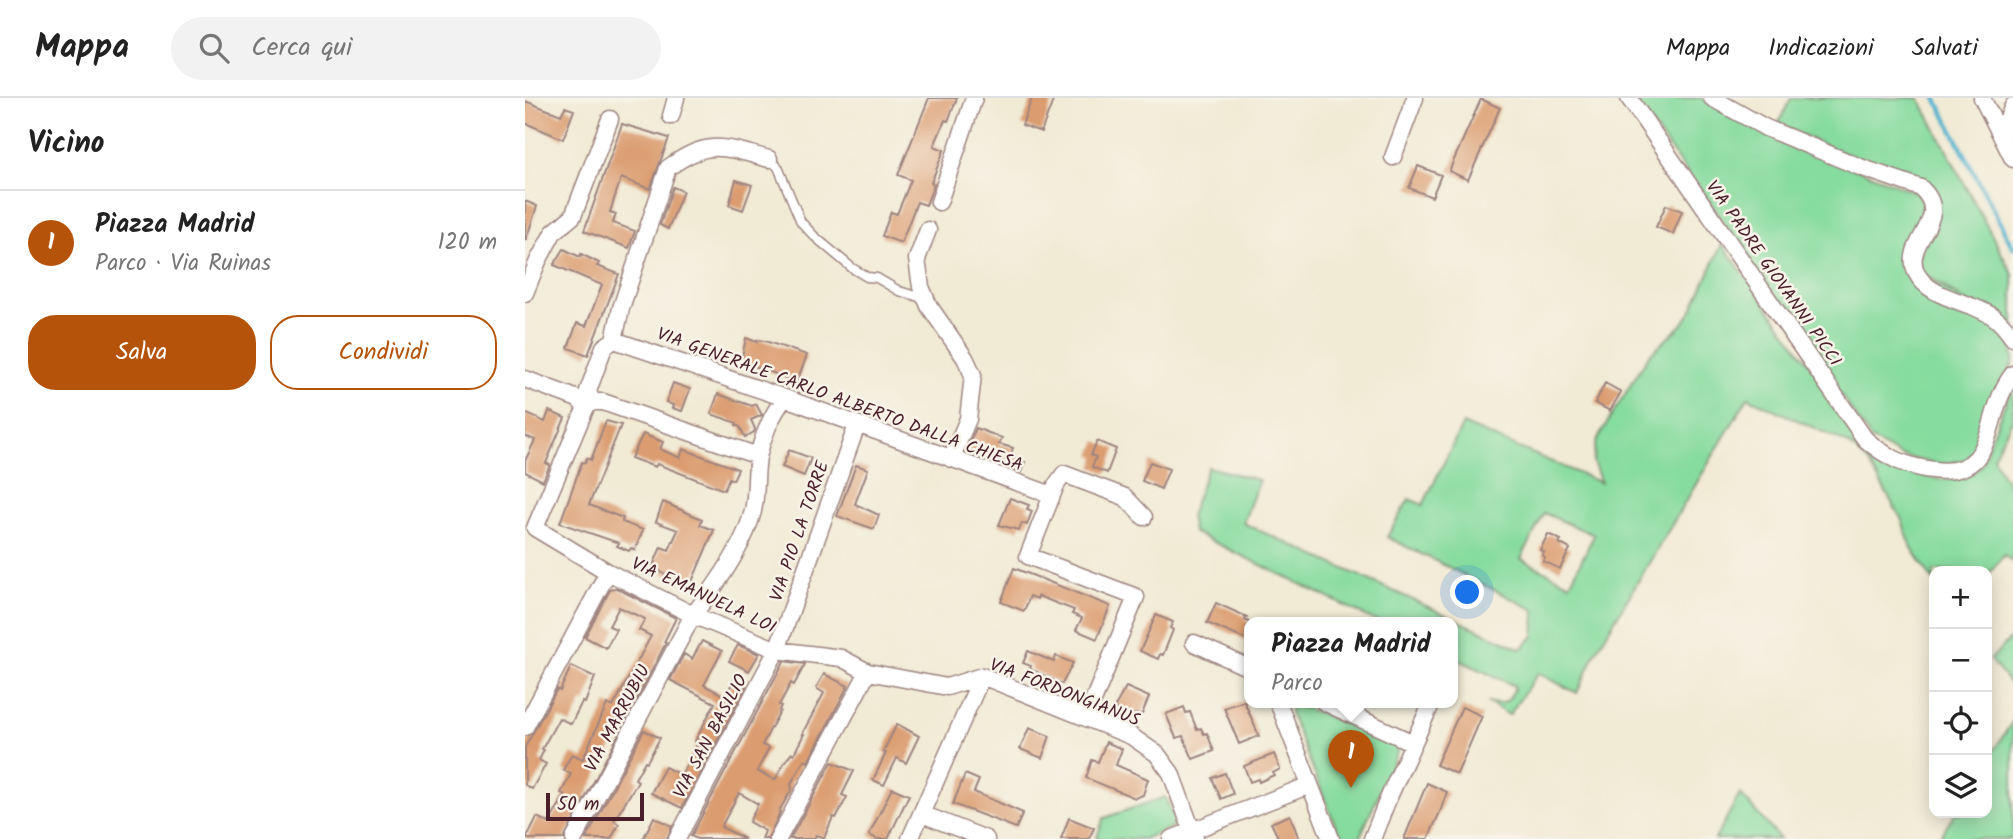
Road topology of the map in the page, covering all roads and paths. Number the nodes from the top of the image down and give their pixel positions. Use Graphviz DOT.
graph roads {
  1 [pos="676,98"];
  2 [pos="974,98"];
  3 [pos="1415,98"];
  4 [pos="1629,98"];
  5 [pos="1712,98"];
  6 [pos="1982,98"];
  7 [pos="2013,106"];
  8 [pos="671,116"];
  9 [pos="610,119"];
  10 [pos="2001,135"];
  11 [pos="1393,157"];
  12 [pos="769,159"];
  13 [pos="2013,159"];
  14 [pos="939,202"];
  15 [pos="928,230"];
  16 [pos="525,293"];
  17 [pos="929,306"];
  18 [pos="2013,338"];
  19 [pos="614,340"];
  20 [pos="2013,374"];
  21 [pos="525,379"];
  22 [pos="785,398"];
  23 [pos="589,404"];
  24 [pos="857,425"];
  25 [pos="758,456"];
  26 [pos="951,459"];
  27 [pos="1052,495"];
  28 [pos="1145,517"];
  29 [pos="608,572"];
  30 [pos="693,615"];
  31 [pos="1194,643"];
  32 [pos="777,650"];
  33 [pos="1244,666"];
  34 [pos="868,672"];
  35 [pos="982,676"];
  36 [pos="947,687"];
  37 [pos="1284,708"];
  38 [pos="1337,708"];
  39 [pos="1429,708"];
  40 [pos="1086,718"];
  41 [pos="525,727"];
  42 [pos="1413,743"];
  43 [pos="1310,785"];
  44 [pos="922,814"];
  45 [pos="1194,835"];
  46 [pos="679,838"];
  47 [pos="574,839"];
  48 [pos="778,839"];
  49 [pos="910,839"];
  50 [pos="986,839"];
  51 [pos="1171,839"];
  52 [pos="1331,839"];
  53 [pos="1373,839"];
  1 -- 8 [label="street"];
  2 -- 14 [label="street"];
  3 -- 11 [label="street"];
  4 -- 20 [label="street, VIA PADRE GIOVANNI PICCI"];
  5 -- 18 [label="street"];
  6 -- 10 [label="street"];
  7 -- 10 [label="street"];
  9 -- 16 [label="street"];
  10 -- 13 [label="street"];
  12 -- 17 [label="lane"];
  12 -- 19 [label="street"];
  15 -- 17 [label="street"];
  17 -- 26 [label="street"];
  19 -- 22 [label="street, VIA GENERALE CARLO ALBERTO DALLA CHIESA"];
  19 -- 23 [label="street"];
  21 -- 23 [label="street"];
  22 -- 24 [label="street, VIA GENERALE CARLO ALBERTO DALLA CHIESA"];
  22 -- 25 [label="street, VIA MARRUBIU"];
  23 -- 25 [label="street"];
  23 -- 29 [label="street, VIA EMANUELA LOI"];
  24 -- 26 [label="street, VIA GENERALE CARLO ALBERTO DALLA CHIESA"];
  24 -- 32 [label="street, VIA PIO LA TORRE"];
  25 -- 30 [label="street, VIA MARRUBIU"];
  26 -- 27 [label="street, VIA GENERALE CARLO ALBERTO DALLA CHIESA"];
  27 -- 28 [label="street"];
  27 -- 40 [label="street"];
  29 -- 30 [label="street, VIA EMANUELA LOI"];
  29 -- 41 [label="street"];
  30 -- 32 [label="street, VIA EMANUELA LOI"];
  30 -- 47 [label="street, VIA MARRUBIU"];
  31 -- 33 [label="street"];
  32 -- 34 [label="street, VIA EMANUELA LOI"];
  32 -- 46 [label="street, VIA SAN BASILIO"];
  34 -- 36 [label="street, VIA EMANUELA LOI"];
  34 -- 48 [label="street"];
  35 -- 36 [label="street, VIA FORDONGIANUS"];
  35 -- 40 [label="street, VIA FORDONGIANUS"];
  35 -- 44 [label="street"];
  37 -- 43 [label="street"];
  38 -- 42 [label="street"];
  39 -- 42 [label="street"];
  40 -- 45 [label="street, VIA FORDONGIANUS"];
  42 -- 53 [label="street"];
  43 -- 45 [label="street"];
  43 -- 52 [label="street"];
  44 -- 49 [label="street"];
  44 -- 50 [label="street"];
  45 -- 51 [label="street"];
}
